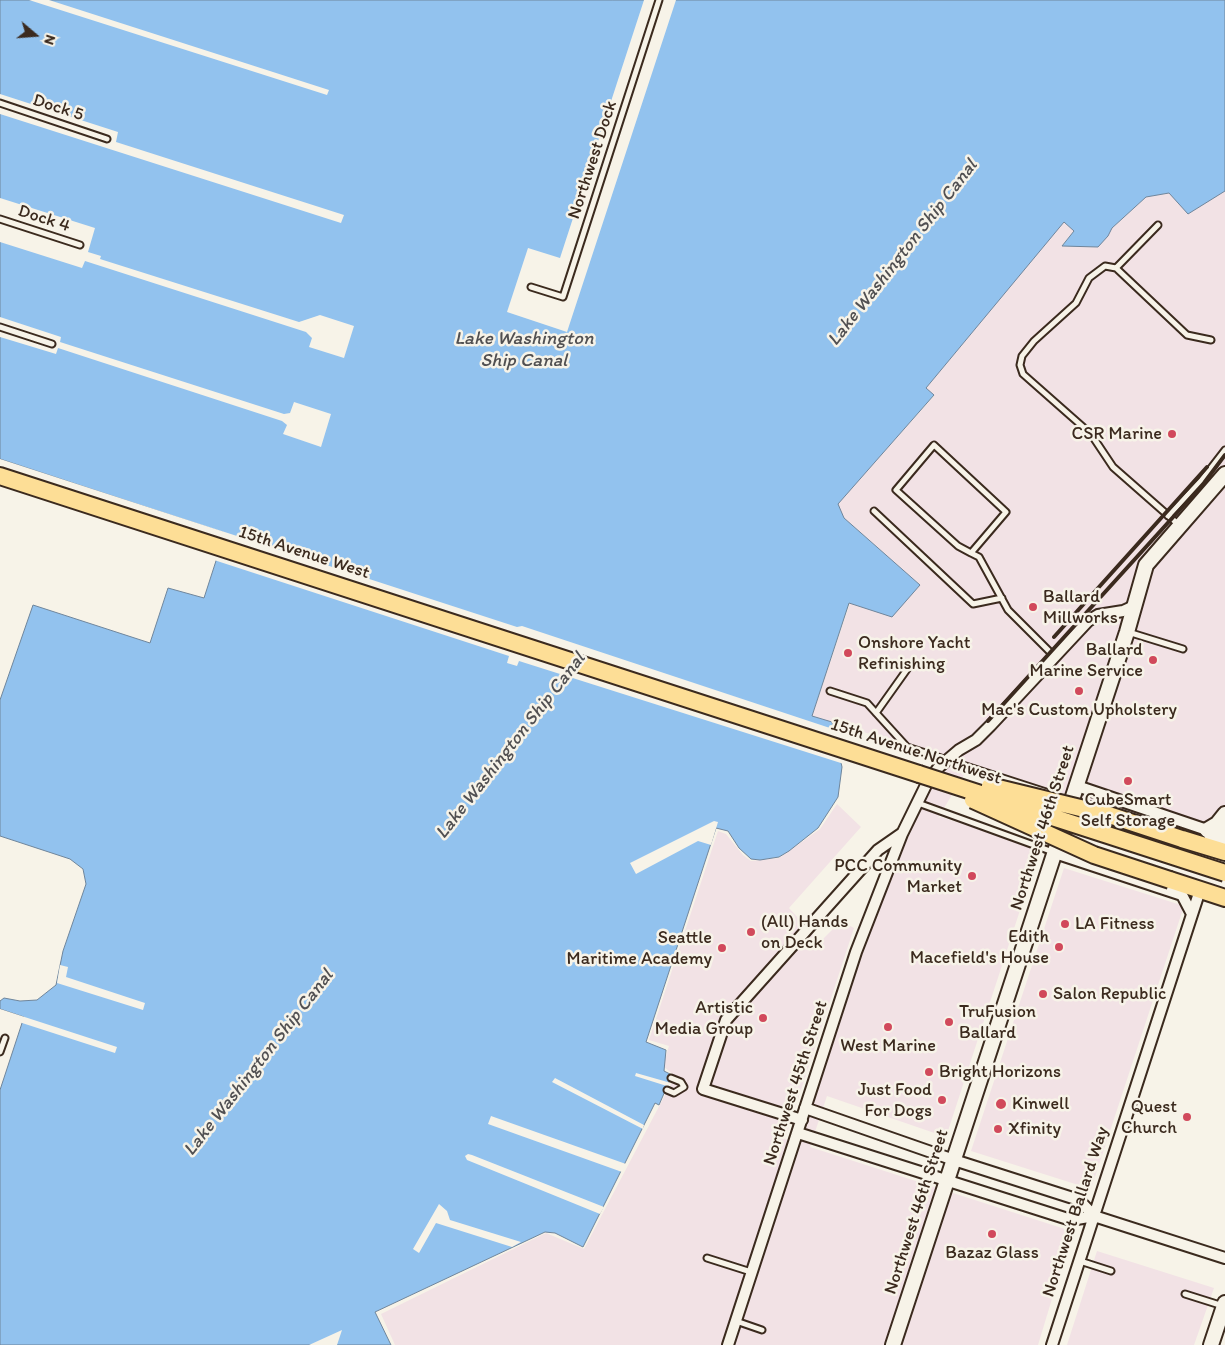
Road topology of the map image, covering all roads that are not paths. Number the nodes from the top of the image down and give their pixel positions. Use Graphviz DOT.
graph roads {
  1 [pos="659,0"];
  2 [pos="0,103"];
  3 [pos="107,139"];
  4 [pos="0,219"];
  5 [pos="1158,225"];
  6 [pos="80,245"];
  7 [pos="1116,268"];
  8 [pos="531,287"];
  9 [pos="0,327"];
  10 [pos="1211,340"];
  11 [pos="52,344"];
  12 [pos="1225,450"];
  13 [pos="0,476"];
  14 [pos="1224,478"];
  15 [pos="874,511"];
  16 [pos="1174,521"];
  17 [pos="971,553"];
  18 [pos="1002,598"];
  19 [pos="1134,606"];
  20 [pos="1127,632"];
  21 [pos="1183,649"];
  22 [pos="1055,657"];
  23 [pos="908,668"];
  24 [pos="595,669"];
  25 [pos="830,691"];
  26 [pos="876,713"];
  27 [pos="947,760"];
  28 [pos="919,774"];
  29 [pos="1077,786"];
  30 [pos="1072,800"];
  31 [pos="917,802"];
  32 [pos="1225,814"];
  33 [pos="1225,822"];
  34 [pos="1207,830"];
  35 [pos="902,834"];
  36 [pos="1220,851"];
  37 [pos="1055,853"];
  38 [pos="1225,873"];
  39 [pos="1200,890"];
  40 [pos="1225,898"];
  41 [pos="1192,914"];
  42 [pos="5,1038"];
  43 [pos="0,1052"];
  44 [pos="671,1078"];
  45 [pos="667,1090"];
  46 [pos="806,1108"];
  47 [pos="802,1120"];
  48 [pos="798,1133"];
  49 [pos="954,1160"];
  50 [pos="947,1181"];
  51 [pos="1094,1216"];
  52 [pos="706,1258"];
  53 [pos="1225,1258"];
  54 [pos="1079,1261"];
  55 [pos="1111,1271"];
  56 [pos="752,1272"];
  57 [pos="1185,1294"];
  58 [pos="1224,1305"];
  59 [pos="736,1321"];
  60 [pos="762,1330"];
  61 [pos="728,1345"];
  62 [pos="893,1345"];
  63 [pos="1052,1345"];
  64 [pos="1211,1345"];
  1 -- 8 [label="lane, Northwest Dock"];
  2 -- 3 [label="lane, Dock 5"];
  4 -- 6 [label="lane, Dock 4"];
  5 -- 7 [label="lane"];
  7 -- 10 [label="lane"];
  7 -- 16 [label="lane"];
  9 -- 11 [label="lane"];
  12 -- 16 [label="lane"];
  13 -- 24 [label="main road, 15th Avenue West"];
  14 -- 16 [label="street, Northwest 46th Street"];
  15 -- 18 [label="lane"];
  16 -- 19 [label="street, Northwest 46th Street"];
  17 -- 17 [label="lane"];
  17 -- 18 [label="lane"];
  18 -- 22 [label="lane"];
  19 -- 20 [label="street, Northwest 46th Street"];
  19 -- 22 [label="street, Northwest 45th Street"];
  20 -- 21 [label="lane"];
  20 -- 29 [label="street, Northwest 46th Street"];
  22 -- 27 [label="street, Northwest 45th Street"];
  23 -- 26 [label="lane"];
  24 -- 28 [label="main road, 15th Avenue Northwest"];
  25 -- 26 [label="lane"];
  26 -- 27 [label="lane, 15th Avenue Northwest"];
  27 -- 30 [label="lane, 15th Avenue Northwest"];
  27 -- 31 [label="street, Northwest 45th Street"];
  28 -- 36 [label="main road, bridge"];
  28 -- 38 [label="main road, 15th Avenue Northwest, bridge"];
  28 -- 39 [label="main road, bridge"];
  29 -- 30 [label="street, Northwest 46th Street"];
  29 -- 34 [label="street"];
  30 -- 37 [label="street, Northwest 46th Street"];
  31 -- 35 [label="street, Northwest 45th Street"];
  31 -- 37 [label="lane"];
  32 -- 34 [label="street"];
  33 -- 36 [label="street"];
  34 -- 36 [label="street"];
  35 -- 46 [label="street, Northwest 45th Street"];
  35 -- 47 [label="street"];
  37 -- 41 [label="street"];
  37 -- 49 [label="street, Northwest 46th Street"];
  39 -- 40 [label="main road"];
  39 -- 41 [label="street, Northwest Ballard Way"];
  41 -- 51 [label="street, Northwest Ballard Way"];
  42 -- 43 [label="lane"];
  44 -- 45 [label="lane"];
  46 -- 47 [label="street, Northwest 45th Street"];
  46 -- 49 [label="street"];
  47 -- 48 [label="street, Northwest 45th Street"];
  48 -- 50 [label="street"];
  48 -- 56 [label="street, Northwest 45th Street"];
  49 -- 50 [label="street, Northwest 46th Street"];
  49 -- 51 [label="street"];
  50 -- 51 [label="street"];
  50 -- 62 [label="street, Northwest 46th Street"];
  51 -- 53 [label="street"];
  51 -- 54 [label="street, Northwest Ballard Way"];
  52 -- 56 [label="lane"];
  54 -- 55 [label="lane"];
  54 -- 63 [label="street, Northwest Ballard Way"];
  56 -- 59 [label="street, Northwest 45th Street"];
  57 -- 58 [label="lane"];
  58 -- 64 [label="street"];
  59 -- 60 [label="lane"];
  59 -- 61 [label="street, Northwest 45th Street"];
}
